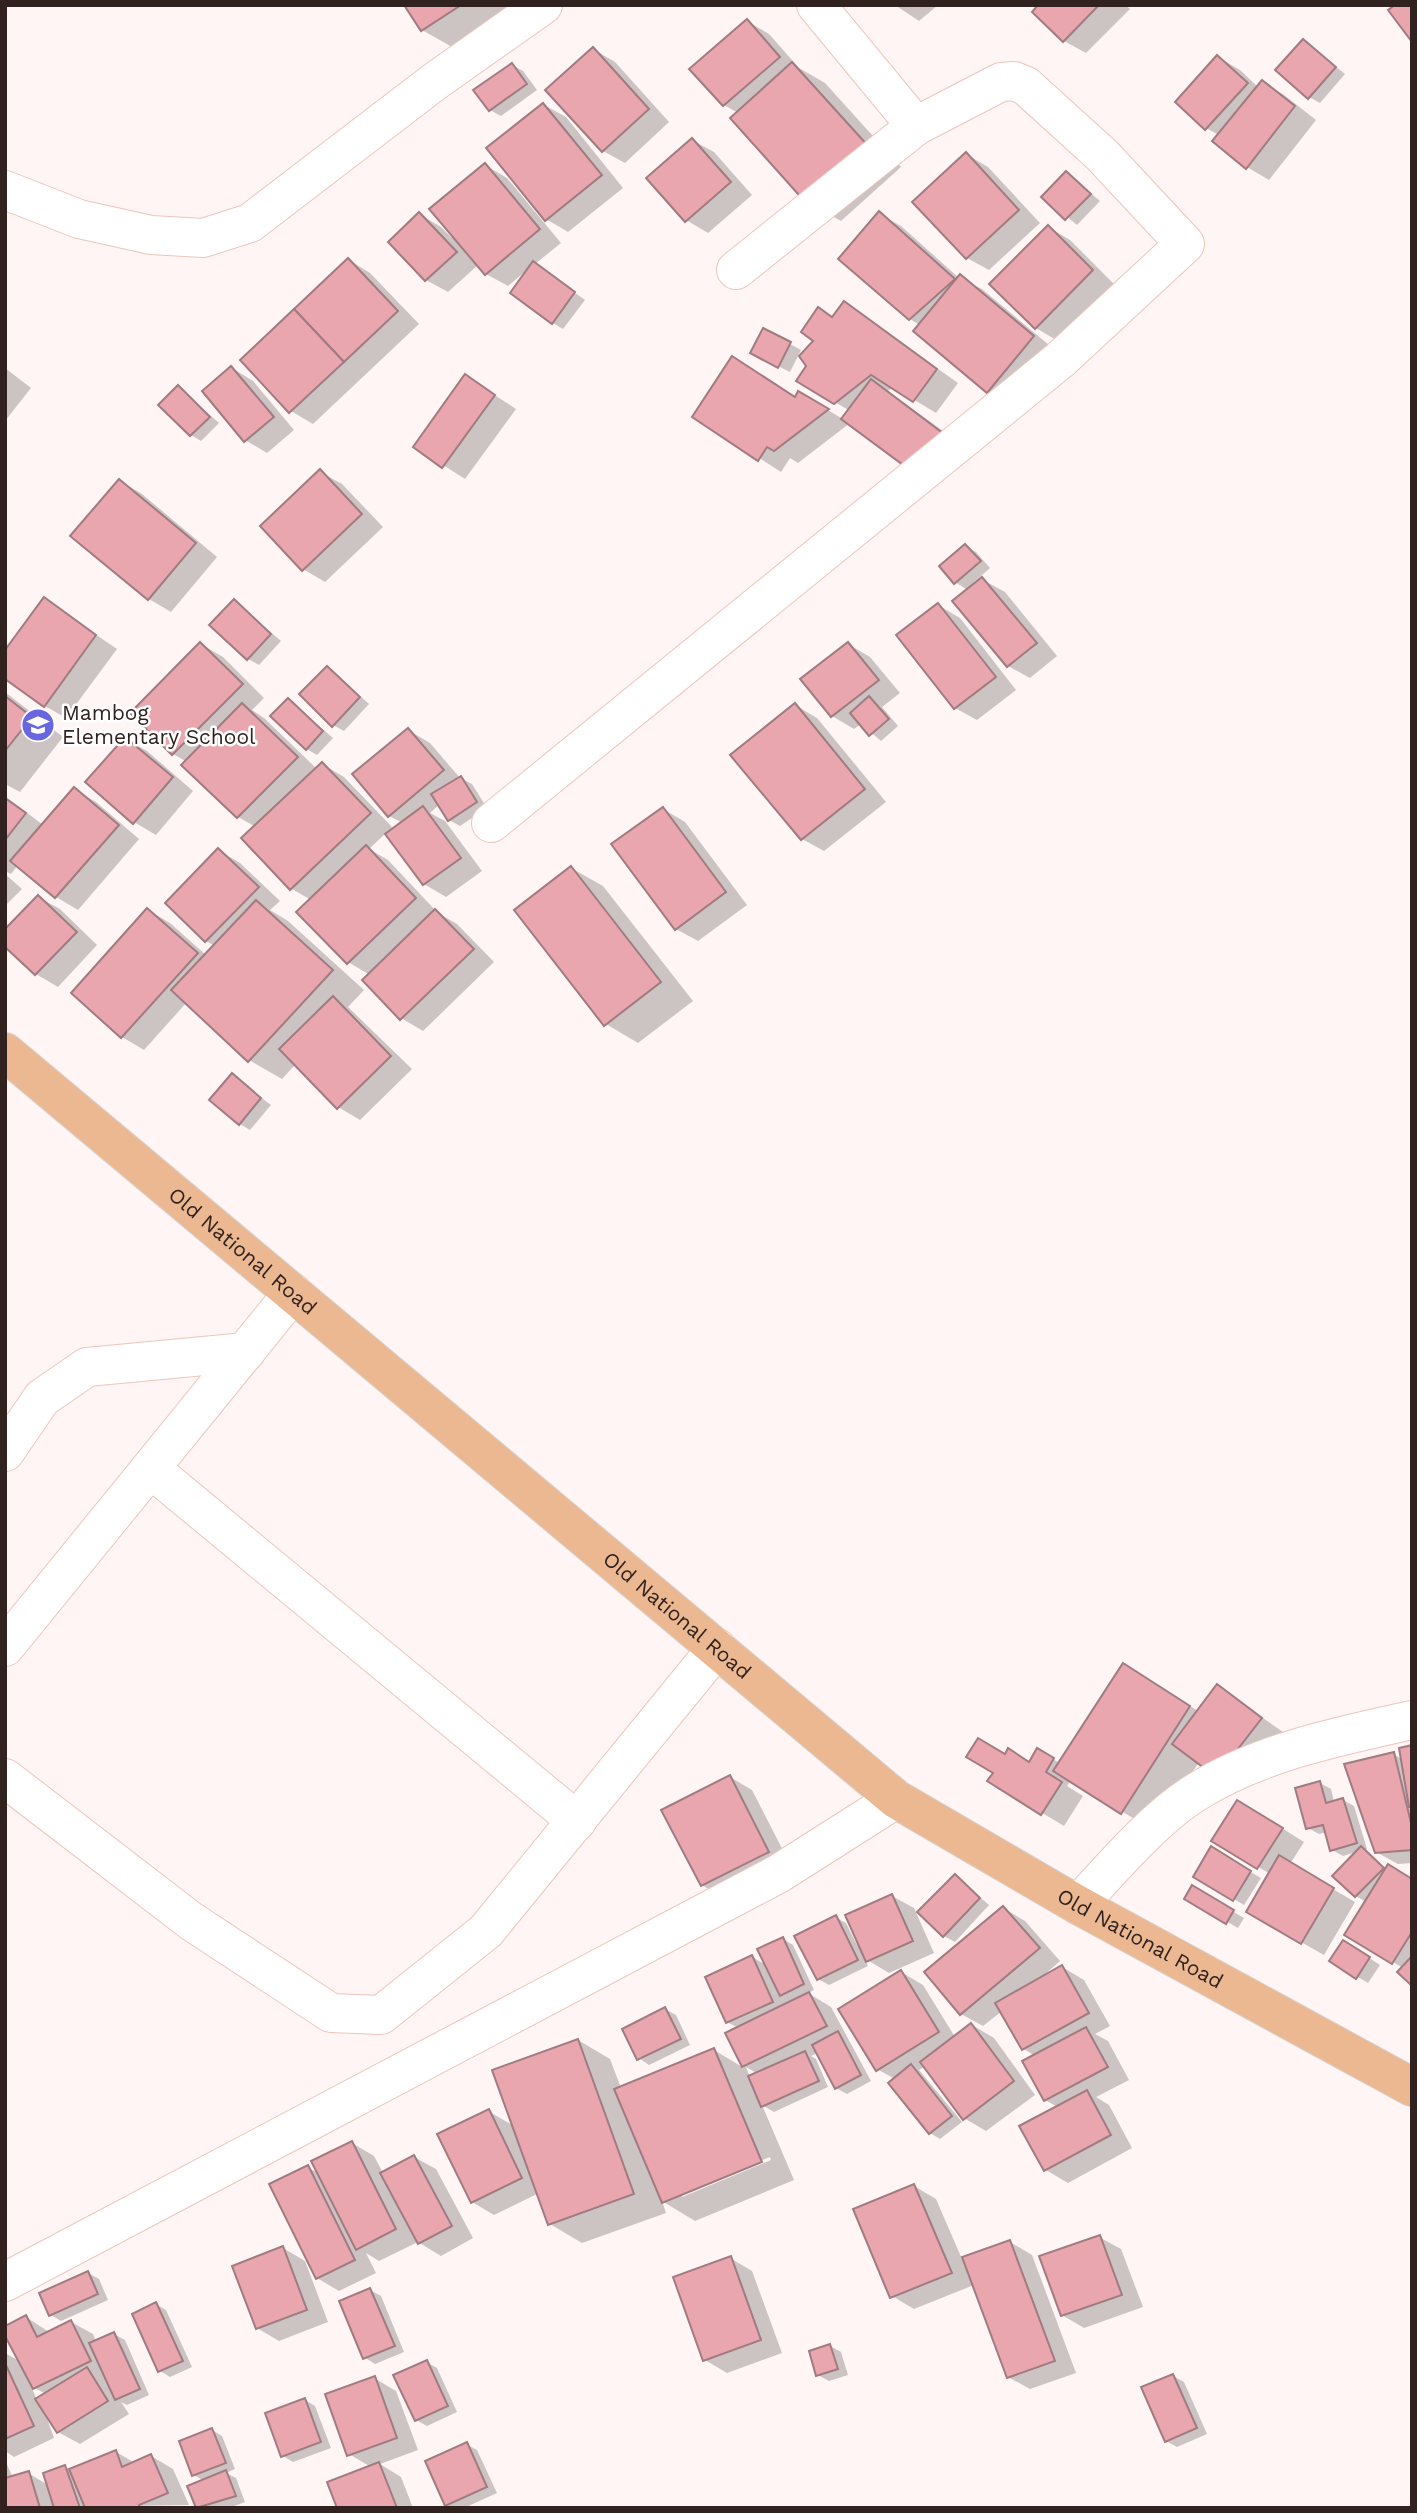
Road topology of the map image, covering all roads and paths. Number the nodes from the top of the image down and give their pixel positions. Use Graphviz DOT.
graph roads {
  1 [pos="543,5"];
  2 [pos="816,5"];
  3 [pos="916,126"];
  4 [pos="5,190"];
  5 [pos="736,270"];
  6 [pos="491,823"];
  7 [pos="5,1052"];
  8 [pos="293,1293"];
  9 [pos="246,1352"];
  10 [pos="5,1452"];
  11 [pos="151,1469"];
  12 [pos="5,1647"];
  13 [pos="717,1648"];
  14 [pos="1412,1720"];
  15 [pos="5,1779"];
  16 [pos="896,1799"];
  17 [pos="578,1821"];
  18 [pos="1078,1905"];
  19 [pos="1412,2087"];
  20 [pos="5,2282"];
  1 -- 4 [label="street"];
  2 -- 3 [label="street"];
  3 -- 5 [label="street"];
  3 -- 6 [label="street"];
  7 -- 8 [label="main road, Old National Road"];
  8 -- 9 [label="street"];
  8 -- 13 [label="main road, Old National Road"];
  9 -- 10 [label="street"];
  9 -- 11 [label="street"];
  11 -- 12 [label="street"];
  11 -- 17 [label="street"];
  13 -- 16 [label="main road, Old National Road"];
  13 -- 17 [label="street"];
  14 -- 18 [label="street"];
  15 -- 17 [label="street"];
  16 -- 18 [label="main road, Old National Road"];
  16 -- 20 [label="street"];
  18 -- 19 [label="main road, Old National Road"];
}
